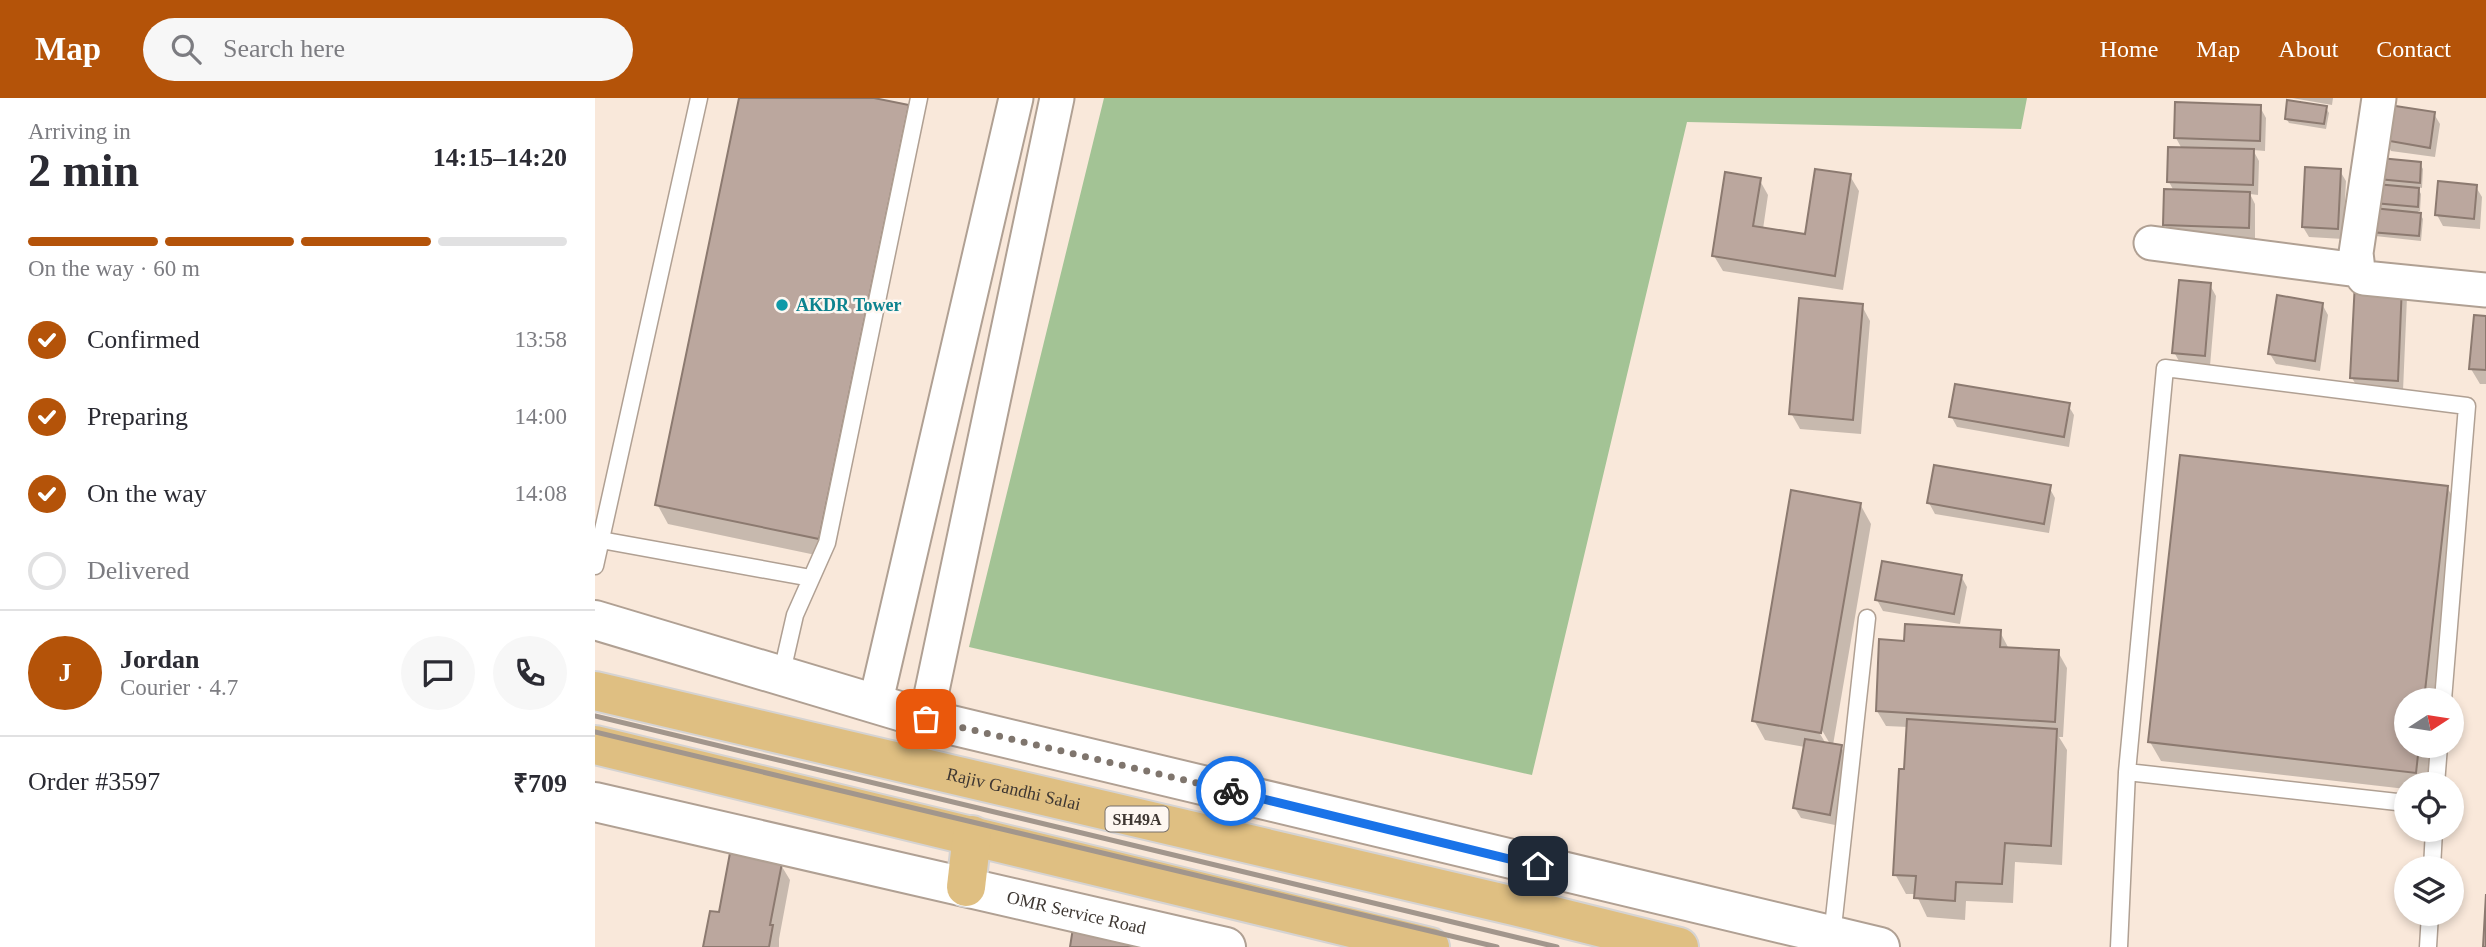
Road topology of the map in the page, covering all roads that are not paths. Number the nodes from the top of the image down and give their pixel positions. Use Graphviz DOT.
graph roads {
  1 [pos="699,98"];
  2 [pos="919,98"];
  3 [pos="1016,98"];
  4 [pos="1057,98"];
  5 [pos="2379,98"];
  6 [pos="2151,243"];
  7 [pos="2358,270"];
  8 [pos="2486,290"];
  9 [pos="601,540"];
  10 [pos="595,566"];
  11 [pos="811,578"];
  12 [pos="1867,618"];
  13 [pos="595,620"];
  14 [pos="781,676"];
  15 [pos="2444,688"];
  16 [pos="822,689"];
  17 [pos="595,691"];
  18 [pos="875,705"];
  19 [pos="926,719"];
  20 [pos="810,743"];
  21 [pos="595,745"];
  22 [pos="2127,772"];
  23 [pos="595,802"];
  24 [pos="2394,802"];
  25 [pos="972,835"];
  26 [pos="966,887"];
  27 [pos="2429,926"];
  28 [pos="1832,936"];
  29 [pos="1226,947"];
  30 [pos="1430,947"];
  31 [pos="1679,947"];
  32 [pos="1881,947"];
  33 [pos="2119,947"];
  34 [pos="2428,947"];
  1 -- 9 [label="lane"];
  2 -- 11 [label="lane"];
  3 -- 18 [label="street"];
  4 -- 19 [label="street"];
  5 -- 7 [label="street"];
  6 -- 7 [label="street"];
  7 -- 8 [label="street"];
  9 -- 10 [label="lane"];
  9 -- 11 [label="lane"];
  11 -- 14 [label="lane"];
  12 -- 28 [label="lane"];
  13 -- 14 [label="street"];
  14 -- 16 [label="street"];
  15 -- 22 [label="lane"];
  16 -- 18 [label="street"];
  16 -- 20 [label="street"];
  17 -- 20 [label="main road, Rajiv Gandhi Salai / SH49A"];
  18 -- 19 [label="street"];
  19 -- 28 [label="street"];
  20 -- 31 [label="main road, Rajiv Gandhi Salai / SH49A"];
  21 -- 25 [label="main road"];
  22 -- 24 [label="lane"];
  22 -- 33 [label="lane"];
  23 -- 26 [label="street, OMR Service Road"];
  25 -- 26 [label="main road"];
  25 -- 30 [label="main road"];
  26 -- 29 [label="street, OMR Service Road"];
  27 -- 34 [label="lane"];
  28 -- 32 [label="street"];
}
